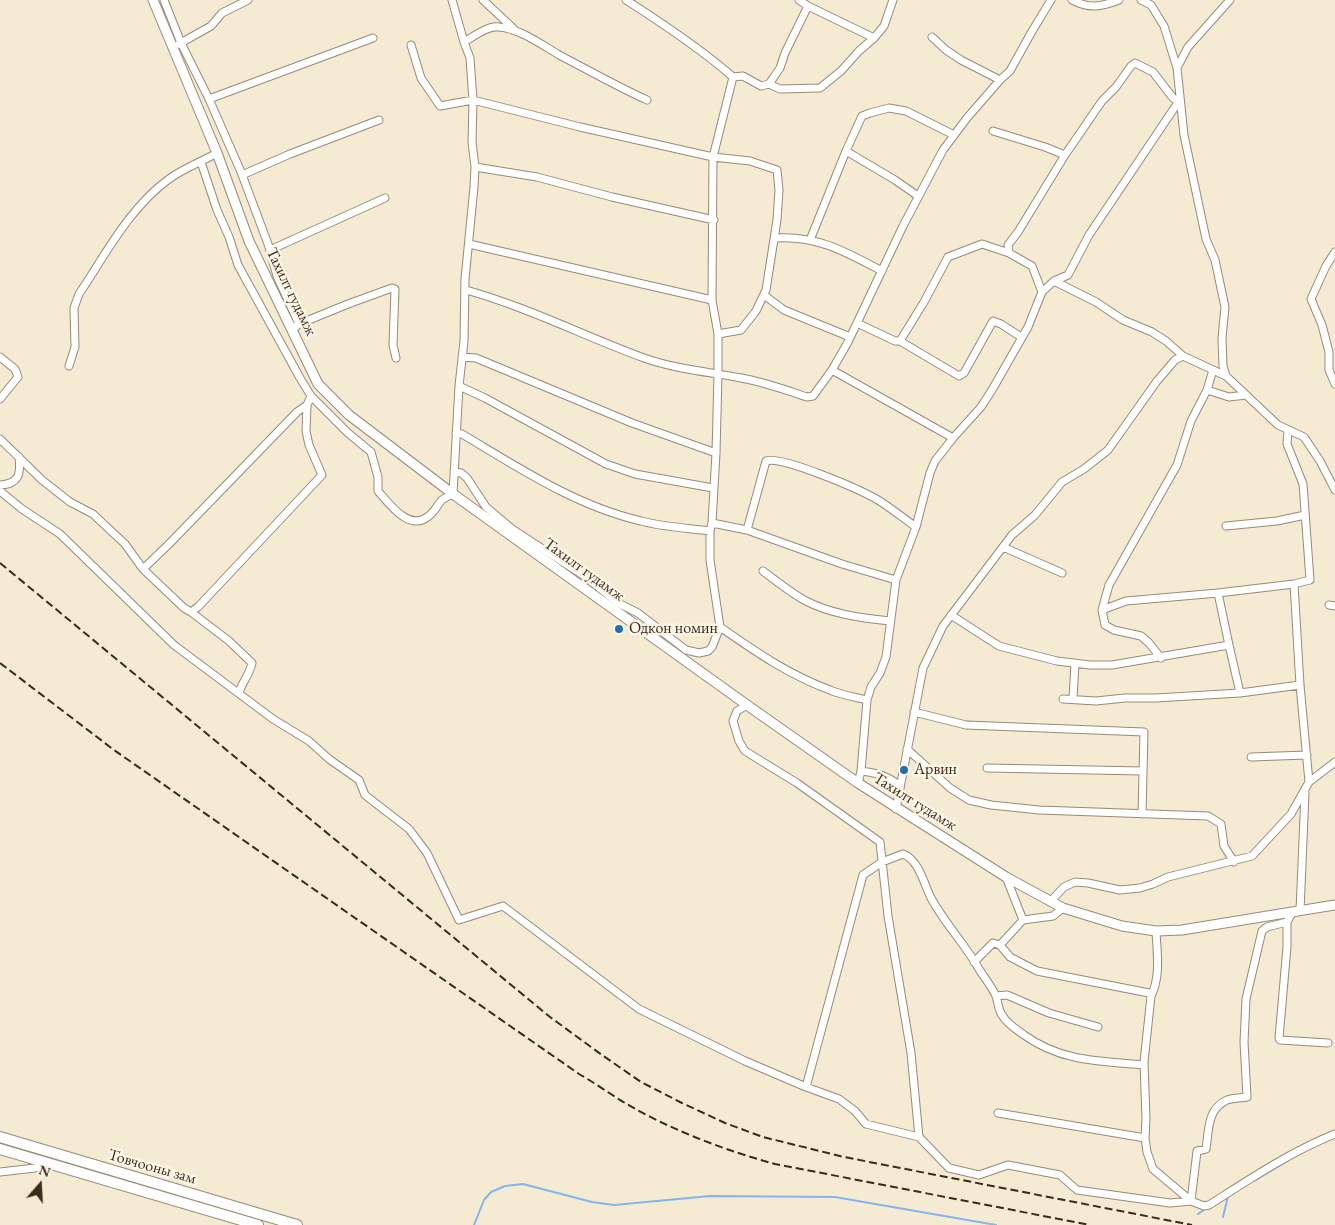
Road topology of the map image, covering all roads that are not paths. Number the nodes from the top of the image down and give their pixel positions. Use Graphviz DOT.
graph roads {
  1 [pos="153,0"];
  2 [pos="164,0"];
  3 [pos="248,0"];
  4 [pos="452,0"];
  5 [pos="483,0"];
  6 [pos="626,0"];
  7 [pos="799,0"];
  8 [pos="893,0"];
  9 [pos="1052,0"];
  10 [pos="1072,0"];
  11 [pos="1119,0"];
  12 [pos="1141,0"];
  13 [pos="1230,0"];
  14 [pos="808,6"];
  15 [pos="518,33"];
  16 [pos="932,37"];
  17 [pos="373,38"];
  18 [pos="874,38"];
  19 [pos="464,42"];
  20 [pos="181,43"];
  21 [pos="411,45"];
  22 [pos="171,46"];
  23 [pos="1177,68"];
  24 [pos="733,77"];
  25 [pos="1000,80"];
  26 [pos="770,84"];
  27 [pos="209,99"];
  28 [pos="473,100"];
  29 [pos="647,100"];
  30 [pos="1180,101"];
  31 [pos="440,106"];
  32 [pos="431,108"];
  33 [pos="379,120"];
  34 [pos="992,131"];
  35 [pos="954,135"];
  36 [pos="846,151"];
  37 [pos="217,153"];
  38 [pos="1065,156"];
  39 [pos="713,157"];
  40 [pos="201,162"];
  41 [pos="475,167"];
  42 [pos="242,175"];
  43 [pos="918,196"];
  44 [pos="385,198"];
  45 [pos="714,220"];
  46 [pos="775,238"];
  47 [pos="810,240"];
  48 [pos="468,244"];
  49 [pos="270,250"];
  50 [pos="1335,252"];
  51 [pos="1009,253"];
  52 [pos="882,271"];
  53 [pos="1054,281"];
  54 [pos="466,290"];
  55 [pos="1042,292"];
  56 [pos="764,295"];
  57 [pos="712,300"];
  58 [pos="857,323"];
  59 [pos="296,327"];
  60 [pos="718,334"];
  61 [pos="850,337"];
  62 [pos="1021,337"];
  63 [pos="900,341"];
  64 [pos="1183,356"];
  65 [pos="0,357"];
  66 [pos="462,357"];
  67 [pos="396,358"];
  68 [pos="69,366"];
  69 [pos="832,370"];
  70 [pos="1214,370"];
  71 [pos="718,374"];
  72 [pos="1226,376"];
  73 [pos="1335,384"];
  74 [pos="459,386"];
  75 [pos="1207,390"];
  76 [pos="1246,395"];
  77 [pos="311,396"];
  78 [pos="0,399"];
  79 [pos="306,405"];
  80 [pos="1288,430"];
  81 [pos="456,433"];
  82 [pos="953,438"];
  83 [pos="0,439"];
  84 [pos="716,454"];
  85 [pos="19,457"];
  86 [pos="454,472"];
  87 [pos="0,485"];
  88 [pos="713,488"];
  89 [pos="1335,490"];
  90 [pos="0,491"];
  91 [pos="453,494"];
  92 [pos="1305,515"];
  93 [pos="712,523"];
  94 [pos="916,526"];
  95 [pos="1226,526"];
  96 [pos="747,530"];
  97 [pos="710,531"];
  98 [pos="1003,547"];
  99 [pos="143,568"];
  100 [pos="763,571"];
  101 [pos="1062,573"];
  102 [pos="896,580"];
  103 [pos="1294,584"];
  104 [pos="1218,593"];
  105 [pos="615,606"];
  106 [pos="1102,610"];
  107 [pos="191,612"];
  108 [pos="951,615"];
  109 [pos="890,621"];
  110 [pos="720,628"];
  111 [pos="1229,645"];
  112 [pos="675,648"];
  113 [pos="1161,658"];
  114 [pos="1075,663"];
  115 [pos="1300,685"];
  116 [pos="239,693"];
  117 [pos="1240,694"];
  118 [pos="1072,698"];
  119 [pos="1063,699"];
  120 [pos="867,700"];
  121 [pos="747,705"];
  122 [pos="914,712"];
  123 [pos="907,748"];
  124 [pos="1307,755"];
  125 [pos="1251,757"];
  126 [pos="1335,762"];
  127 [pos="987,768"];
  128 [pos="861,771"];
  129 [pos="1143,771"];
  130 [pos="1309,782"];
  131 [pos="858,783"];
  132 [pos="900,786"];
  133 [pos="1305,790"];
  134 [pos="896,809"];
  135 [pos="1142,814"];
  136 [pos="882,862"];
  137 [pos="1234,862"];
  138 [pos="1006,877"];
  139 [pos="1050,902"];
  140 [pos="1335,905"];
  141 [pos="1063,908"];
  142 [pos="1296,912"];
  143 [pos="1023,920"];
  144 [pos="1287,922"];
  145 [pos="1156,931"];
  146 [pos="1000,946"];
  147 [pos="974,962"];
  148 [pos="996,996"];
  149 [pos="1151,996"];
  150 [pos="1098,1028"];
  151 [pos="1328,1043"];
  152 [pos="1144,1065"];
  153 [pos="806,1087"];
  154 [pos="998,1114"];
  155 [pos="1335,1134"];
  156 [pos="0,1137"];
  157 [pos="919,1137"];
  158 [pos="1145,1138"];
  159 [pos="0,1149"];
  160 [pos="58,1166"];
  161 [pos="0,1172"];
  162 [pos="1191,1201"];
  163 [pos="258,1225"];
  164 [pos="296,1225"];
  1 -- 22 [label="main road, Тахилт гудамж"];
  2 -- 20 [label="street"];
  3 -- 20 [label="street"];
  4 -- 19 [label="street"];
  5 -- 15 [label="street"];
  6 -- 24 [label="street"];
  7 -- 14 [label="street"];
  8 -- 18 [label="street"];
  9 -- 25 [label="street"];
  10 -- 11 [label="street"];
  12 -- 23 [label="street"];
  13 -- 23 [label="street"];
  14 -- 18 [label="street"];
  14 -- 26 [label="street"];
  15 -- 19 [label="street"];
  15 -- 29 [label="street"];
  16 -- 25 [label="street"];
  17 -- 27 [label="street"];
  18 -- 26 [label="street"];
  19 -- 28 [label="street"];
  20 -- 22 [label="street"];
  20 -- 27 [label="street"];
  21 -- 31 [label="street"];
  22 -- 37 [label="main road, Тахилт гудамж"];
  23 -- 30 [label="street"];
  24 -- 26 [label="street"];
  24 -- 39 [label="street"];
  25 -- 35 [label="street"];
  27 -- 42 [label="street"];
  28 -- 31 [label="street"];
  28 -- 39 [label="street"];
  28 -- 41 [label="street"];
  30 -- 38 [label="street"];
  30 -- 53 [label="street"];
  30 -- 72 [label="street"];
  31 -- 32 [label="street"];
  33 -- 42 [label="street"];
  34 -- 38 [label="street"];
  35 -- 36 [label="street"];
  35 -- 43 [label="street"];
  36 -- 43 [label="street"];
  36 -- 47 [label="street"];
  37 -- 40 [label="street"];
  37 -- 59 [label="main road, Тахилт гудамж"];
  38 -- 51 [label="street"];
  39 -- 45 [label="street"];
  39 -- 46 [label="street"];
  40 -- 68 [label="street"];
  40 -- 77 [label="street"];
  41 -- 45 [label="street"];
  41 -- 48 [label="street"];
  42 -- 49 [label="street"];
  43 -- 52 [label="street"];
  44 -- 49 [label="street"];
  45 -- 57 [label="street"];
  46 -- 47 [label="street"];
  46 -- 56 [label="street"];
  47 -- 52 [label="street"];
  48 -- 54 [label="street"];
  48 -- 57 [label="street"];
  49 -- 59 [label="street"];
  50 -- 73 [label="street"];
  51 -- 55 [label="street"];
  51 -- 63 [label="street"];
  52 -- 58 [label="street"];
  53 -- 55 [label="street"];
  53 -- 64 [label="street"];
  54 -- 66 [label="street"];
  54 -- 71 [label="street"];
  55 -- 62 [label="street"];
  56 -- 60 [label="street"];
  56 -- 61 [label="street"];
  57 -- 60 [label="street"];
  58 -- 61 [label="street"];
  58 -- 63 [label="street"];
  59 -- 67 [label="street"];
  59 -- 91 [label="main road, Тахилт гудамж"];
  60 -- 71 [label="street"];
  61 -- 69 [label="street"];
  62 -- 63 [label="street"];
  62 -- 82 [label="street"];
  64 -- 70 [label="street"];
  64 -- 98 [label="street"];
  65 -- 78 [label="street"];
  66 -- 74 [label="street"];
  66 -- 84 [label="street"];
  69 -- 71 [label="street"];
  69 -- 82 [label="street"];
  70 -- 72 [label="street"];
  70 -- 75 [label="street"];
  71 -- 84 [label="street"];
  72 -- 76 [label="street"];
  74 -- 81 [label="street"];
  74 -- 88 [label="street"];
  75 -- 76 [label="street"];
  75 -- 106 [label="street"];
  76 -- 80 [label="street"];
  77 -- 79 [label="street"];
  77 -- 91 [label="street"];
  79 -- 99 [label="street"];
  79 -- 107 [label="street"];
  80 -- 89 [label="street"];
  80 -- 92 [label="street"];
  81 -- 86 [label="street"];
  81 -- 97 [label="street"];
  82 -- 94 [label="street"];
  83 -- 85 [label="street"];
  84 -- 88 [label="street"];
  85 -- 87 [label="street"];
  85 -- 99 [label="street"];
  86 -- 91 [label="street"];
  86 -- 105 [label="street"];
  88 -- 93 [label="street"];
  90 -- 116 [label="street"];
  91 -- 105 [label="main road, Тахилт гудамж"];
  92 -- 95 [label="street"];
  92 -- 103 [label="street"];
  93 -- 96 [label="street"];
  93 -- 97 [label="street"];
  94 -- 96 [label="street"];
  94 -- 102 [label="street"];
  96 -- 102 [label="street"];
  97 -- 110 [label="street"];
  98 -- 101 [label="street"];
  98 -- 108 [label="street"];
  99 -- 107 [label="street"];
  100 -- 109 [label="street"];
  102 -- 109 [label="street"];
  103 -- 104 [label="street"];
  103 -- 115 [label="street"];
  104 -- 106 [label="street"];
  104 -- 111 [label="street"];
  105 -- 112 [label="main road, Тахилт гудамж"];
  106 -- 113 [label="street"];
  107 -- 116 [label="street"];
  108 -- 114 [label="street"];
  108 -- 122 [label="street"];
  109 -- 120 [label="street"];
  110 -- 112 [label="street"];
  110 -- 120 [label="street"];
  111 -- 113 [label="street"];
  111 -- 117 [label="street"];
  112 -- 121 [label="main road, Тахилт гудамж"];
  113 -- 114 [label="street"];
  114 -- 118 [label="street"];
  115 -- 117 [label="street"];
  115 -- 124 [label="street"];
  116 -- 153 [label="street"];
  117 -- 118 [label="street"];
  118 -- 119 [label="street"];
  120 -- 128 [label="street"];
  121 -- 131 [label="main road, Тахилт гудамж"];
  121 -- 136 [label="street"];
  122 -- 123 [label="street"];
  122 -- 129 [label="street"];
  123 -- 132 [label="street"];
  123 -- 135 [label="street"];
  124 -- 125 [label="street"];
  124 -- 130 [label="street"];
  126 -- 130 [label="street"];
  127 -- 129 [label="street"];
  128 -- 131 [label="street"];
  128 -- 132 [label="street"];
  129 -- 135 [label="street"];
  130 -- 133 [label="street"];
  131 -- 134 [label="main road, Тахилт гудамж"];
  132 -- 134 [label="street"];
  133 -- 137 [label="street"];
  133 -- 142 [label="street"];
  134 -- 138 [label="main road, Тахилт гудамж"];
  135 -- 137 [label="street"];
  136 -- 147 [label="street"];
  136 -- 153 [label="street"];
  136 -- 157 [label="street"];
  137 -- 139 [label="street"];
  138 -- 139 [label="main road, Тахилт гудамж"];
  138 -- 143 [label="street"];
  139 -- 141 [label="main road, Тахилт гудамж"];
  140 -- 142 [label="main road, Тахилт гудамж"];
  141 -- 143 [label="street"];
  141 -- 145 [label="main road, Тахилт гудамж"];
  142 -- 144 [label="street"];
  142 -- 145 [label="main road, Тахилт гудамж"];
  143 -- 146 [label="street"];
  144 -- 151 [label="street"];
  144 -- 162 [label="street"];
  145 -- 149 [label="street"];
  146 -- 147 [label="street"];
  146 -- 149 [label="street"];
  147 -- 148 [label="street"];
  148 -- 150 [label="street"];
  148 -- 152 [label="street"];
  149 -- 152 [label="street"];
  152 -- 158 [label="street"];
  153 -- 157 [label="street"];
  154 -- 158 [label="street"];
  155 -- 162 [label="street"];
  156 -- 164 [label="highway, Товчооны зам"];
  157 -- 162 [label="street"];
  158 -- 162 [label="street"];
  159 -- 160 [label="highway, Товчооны зам"];
  160 -- 161 [label="street"];
  160 -- 163 [label="highway, Товчооны зам"];
}
